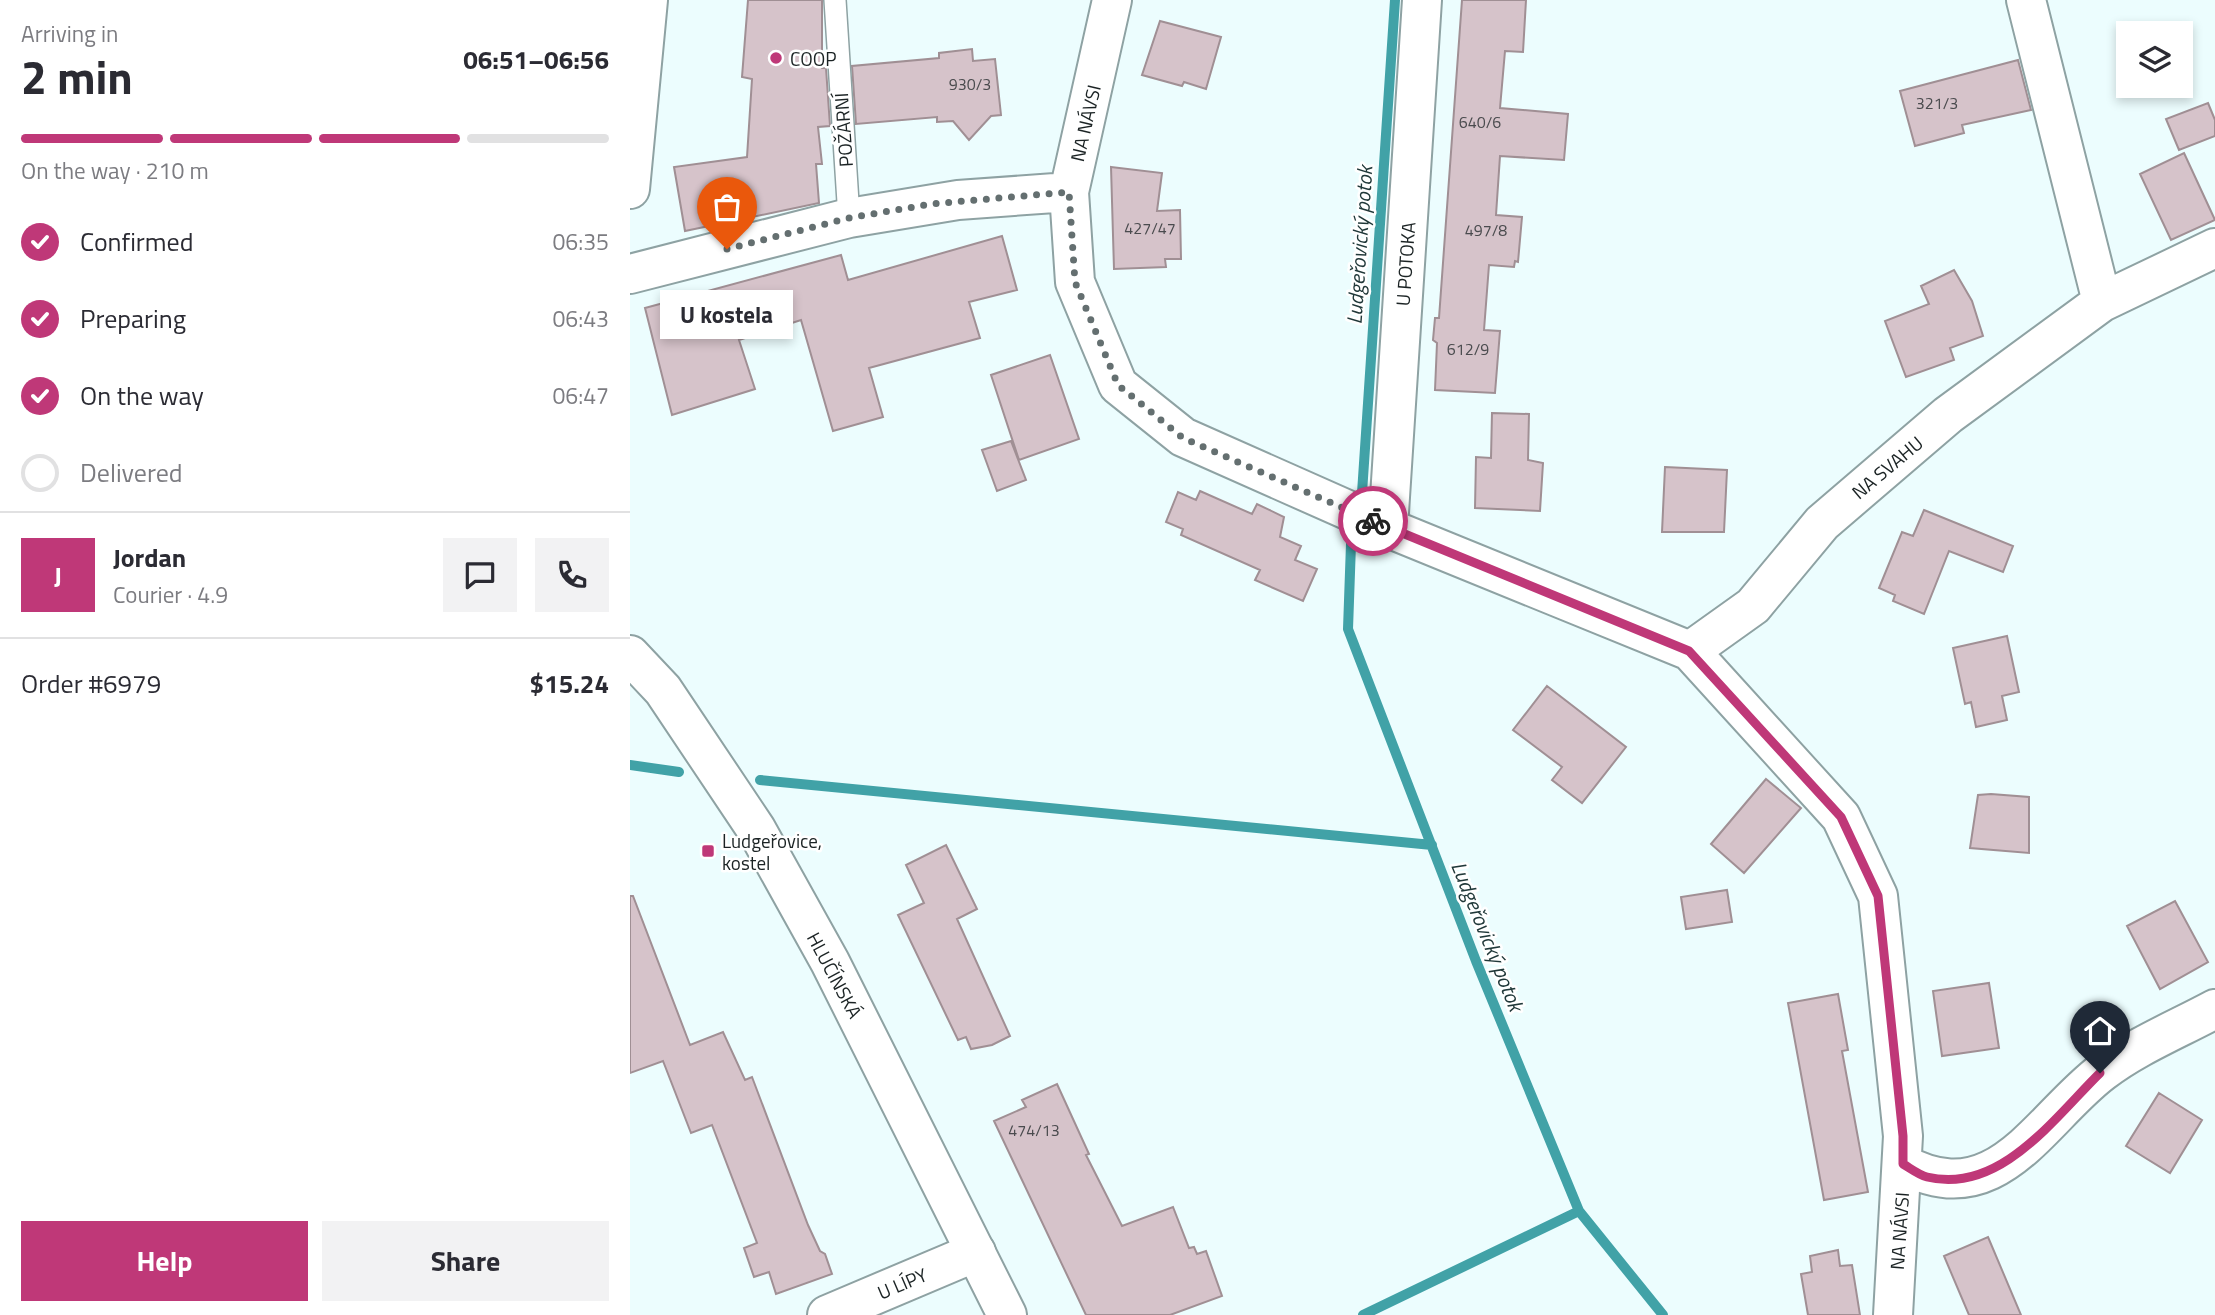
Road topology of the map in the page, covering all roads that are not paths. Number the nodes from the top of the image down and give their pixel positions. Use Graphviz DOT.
graph roads {
  1 [pos="648,0"];
  2 [pos="835,0"];
  3 [pos="1112,0"];
  4 [pos="1422,0"];
  5 [pos="2026,0"];
  6 [pos="630,189"];
  7 [pos="1069,192"];
  8 [pos="849,218"];
  9 [pos="2215,248"];
  10 [pos="630,274"];
  11 [pos="2102,302"];
  12 [pos="1388,528"];
  13 [pos="1689,651"];
  14 [pos="630,654"];
  15 [pos="2215,1009"];
  16 [pos="1903,1164"];
  17 [pos="976,1252"];
  18 [pos="827,1315"];
  19 [pos="1007,1315"];
  20 [pos="1893,1315"];
  1 -- 6 [label="street"];
  2 -- 8 [label="lane, POŽÁRNÍ"];
  3 -- 7 [label="street, NA NÁVSI"];
  4 -- 12 [label="street, U POTOKA"];
  5 -- 11 [label="street"];
  7 -- 8 [label="street"];
  7 -- 12 [label="street, NA NÁVSI"];
  8 -- 10 [label="street"];
  9 -- 11 [label="street, NA SVAHU"];
  11 -- 13 [label="street, NA SVAHU"];
  12 -- 13 [label="street, NA NÁVSI"];
  13 -- 16 [label="street, NA NÁVSI"];
  14 -- 17 [label="street, HLUČÍNSKÁ"];
  15 -- 16 [label="street"];
  16 -- 20 [label="street, NA NÁVSI"];
  17 -- 18 [label="street, U LÍPY"];
  17 -- 19 [label="street, HLUČÍNSKÁ"];
}
